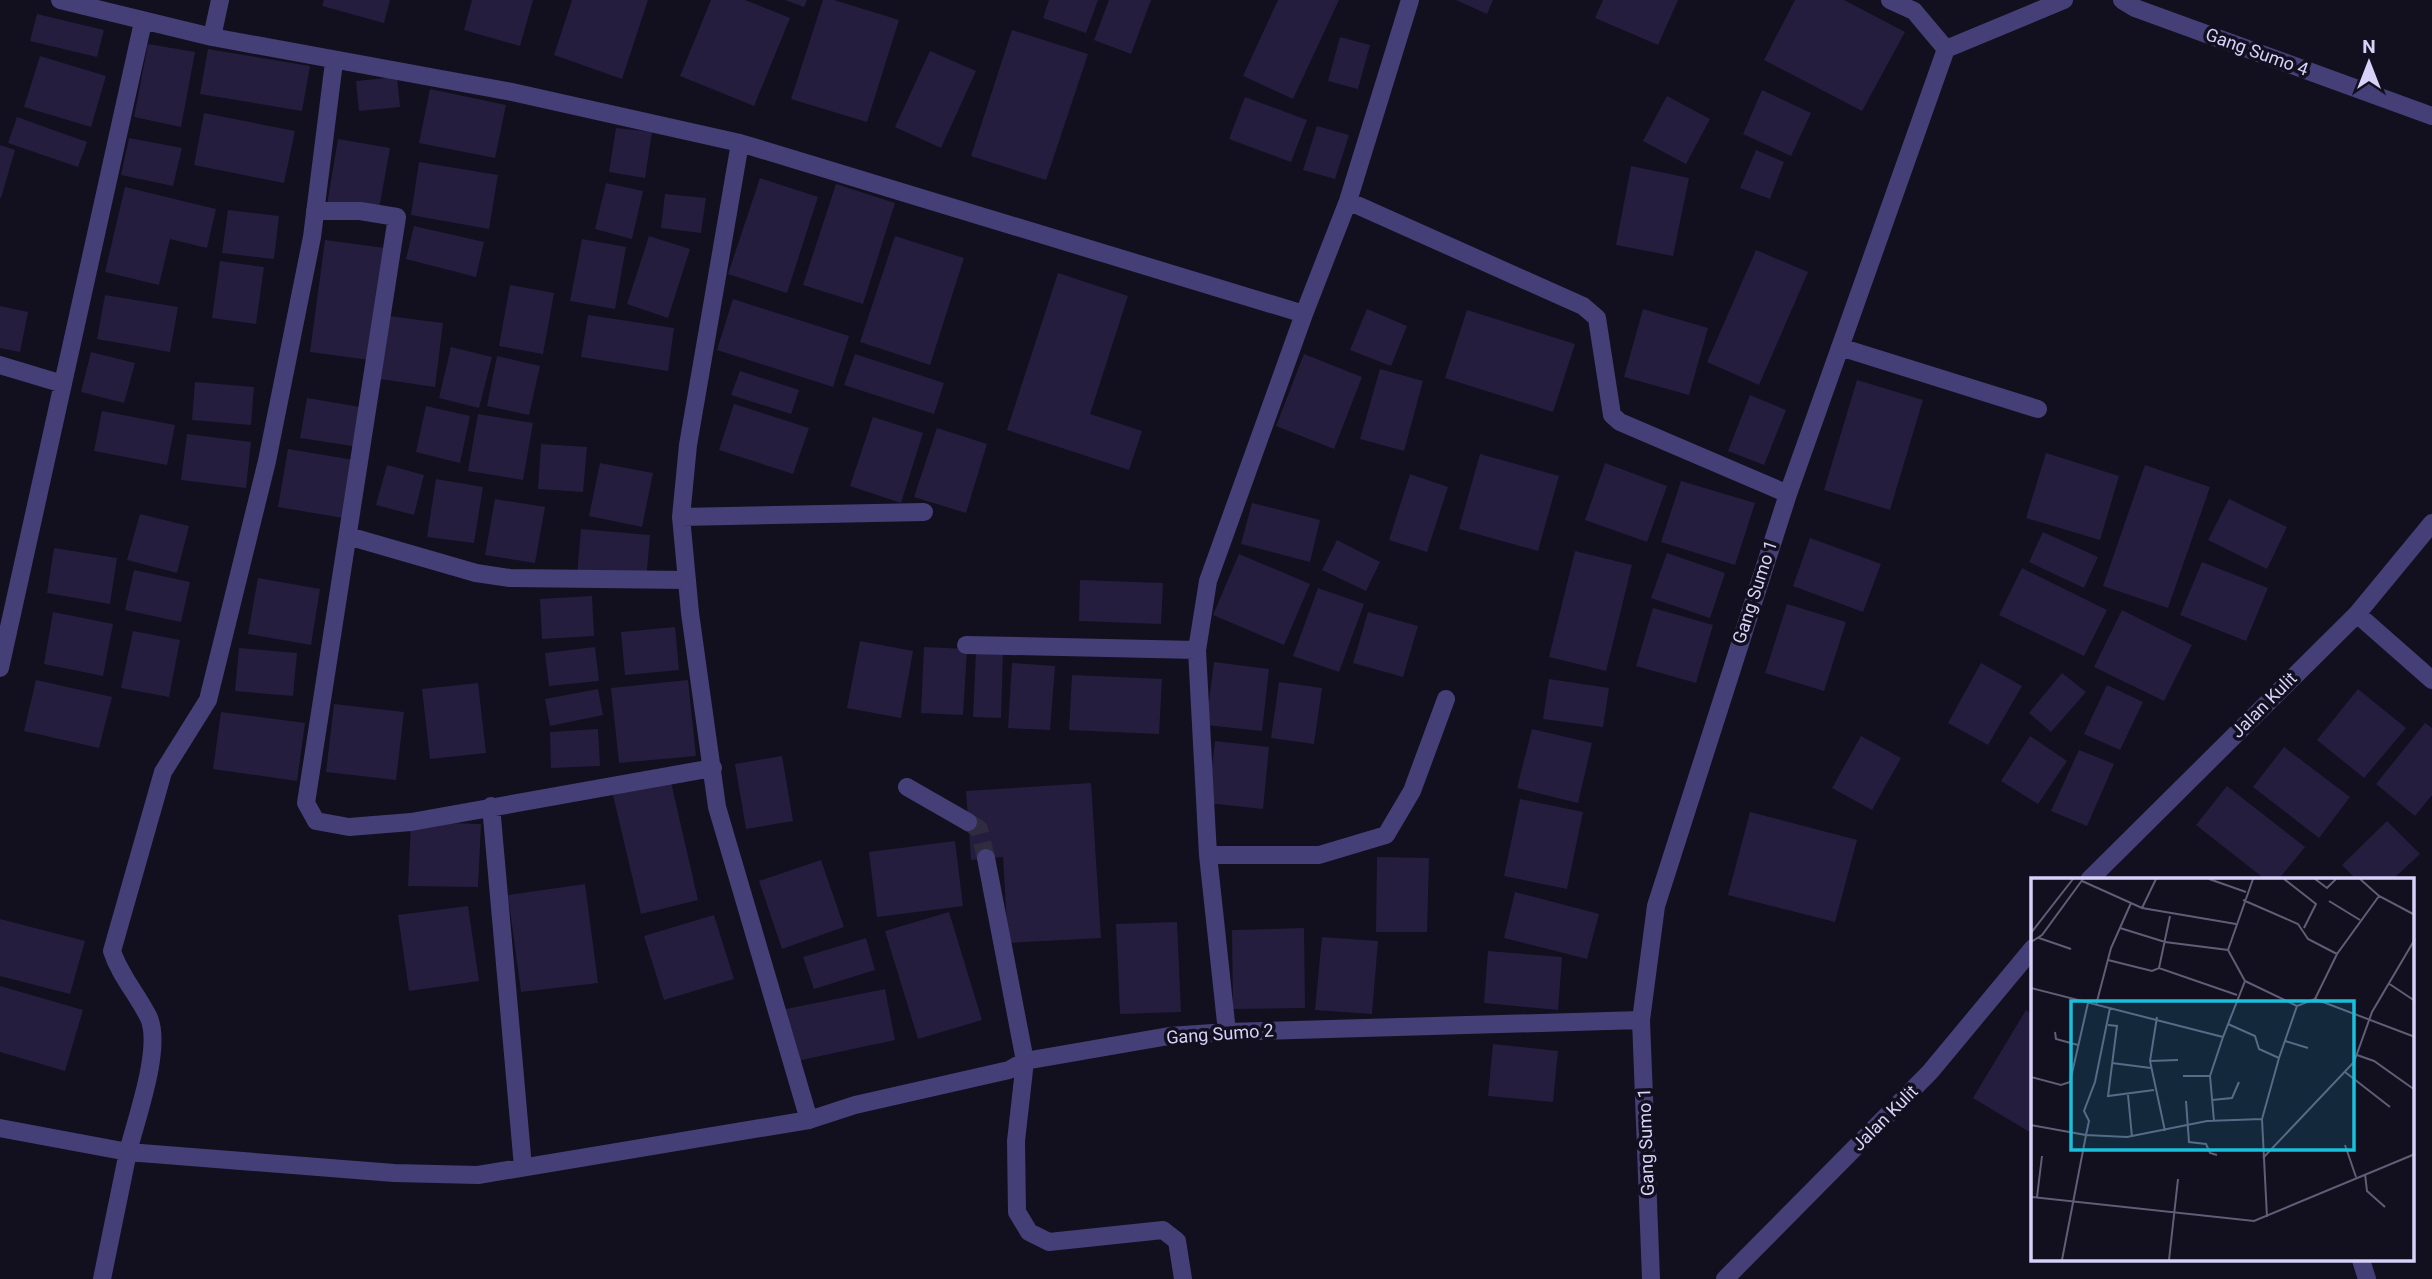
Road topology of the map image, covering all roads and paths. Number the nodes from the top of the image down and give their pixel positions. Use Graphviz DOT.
graph roads {
  1 [pos="60,0"];
  2 [pos="219,0"];
  3 [pos="1410,0"];
  4 [pos="1890,0"];
  5 [pos="2064,0"];
  6 [pos="2122,0"];
  7 [pos="143,22"];
  8 [pos="212,37"];
  9 [pos="1946,49"];
  10 [pos="334,62"];
  11 [pos="2432,116"];
  12 [pos="740,143"];
  13 [pos="1348,201"];
  14 [pos="315,211"];
  15 [pos="1304,314"];
  16 [pos="1840,347"];
  17 [pos="0,365"];
  18 [pos="63,384"];
  19 [pos="2038,409"];
  20 [pos="1788,494"];
  21 [pos="924,512"];
  22 [pos="681,517"];
  23 [pos="2432,523"];
  24 [pos="348,536"];
  25 [pos="687,580"];
  26 [pos="2357,614"];
  27 [pos="966,645"];
  28 [pos="1197,650"];
  29 [pos="0,668"];
  30 [pos="2432,680"];
  31 [pos="1446,699"];
  32 [pos="713,768"];
  33 [pos="907,787"];
  34 [pos="491,806"];
  35 [pos="968,822"];
  36 [pos="1208,855"];
  37 [pos="986,858"];
  38 [pos="2091,878"];
  39 [pos="2031,950"];
  40 [pos="1641,1020"];
  41 [pos="1227,1032"];
  42 [pos="1025,1061"];
  43 [pos="809,1121"];
  44 [pos="0,1128"];
  45 [pos="128,1152"];
  46 [pos="523,1167"];
  47 [pos="2362,1262"];
  48 [pos="102,1279"];
  49 [pos="1182,1279"];
  50 [pos="1651,1279"];
  51 [pos="1725,1279"];
  52 [pos="2367,1279"];
  1 -- 7 [label="street"];
  2 -- 8 [label="street"];
  3 -- 13 [label="street"];
  4 -- 9 [label="street"];
  5 -- 9 [label="street"];
  6 -- 11 [label="street, Gang Sumo 4"];
  7 -- 8 [label="street"];
  7 -- 18 [label="street"];
  8 -- 10 [label="street"];
  9 -- 16 [label="street, Gang Sumo 1"];
  10 -- 12 [label="street"];
  10 -- 14 [label="street"];
  12 -- 15 [label="street"];
  12 -- 22 [label="street"];
  13 -- 15 [label="street"];
  13 -- 20 [label="street"];
  14 -- 24 [label="street"];
  14 -- 45 [label="street"];
  15 -- 28 [label="street"];
  16 -- 19 [label="street"];
  16 -- 20 [label="street, Gang Sumo 1"];
  17 -- 18 [label="street"];
  18 -- 29 [label="street"];
  20 -- 40 [label="street, Gang Sumo 1"];
  21 -- 22 [label="street"];
  22 -- 25 [label="street"];
  23 -- 26 [label="street, Jalan Kulit"];
  24 -- 25 [label="street"];
  24 -- 34 [label="street"];
  25 -- 32 [label="street"];
  26 -- 30 [label="street"];
  26 -- 38 [label="street, Jalan Kulit"];
  27 -- 28 [label="street"];
  28 -- 36 [label="street"];
  31 -- 36 [label="street"];
  32 -- 34 [label="street"];
  32 -- 43 [label="street"];
  33 -- 35 [label="street"];
  34 -- 46 [label="street"];
  36 -- 41 [label="street"];
  37 -- 42 [label="street"];
  39 -- 51 [label="street, Jalan Kulit"];
  40 -- 41 [label="street, Gang Sumo 2"];
  40 -- 50 [label="street, Gang Sumo 1"];
  41 -- 42 [label="street, Gang Sumo 2"];
  42 -- 43 [label="street, Gang Sumo 2"];
  42 -- 49 [label="street"];
  43 -- 46 [label="street, Gang Sumo 2"];
  44 -- 45 [label="street, Gang Sumo 2"];
  45 -- 46 [label="street, Gang Sumo 2"];
  45 -- 48 [label="street"];
  47 -- 52 [label="street"];
}
